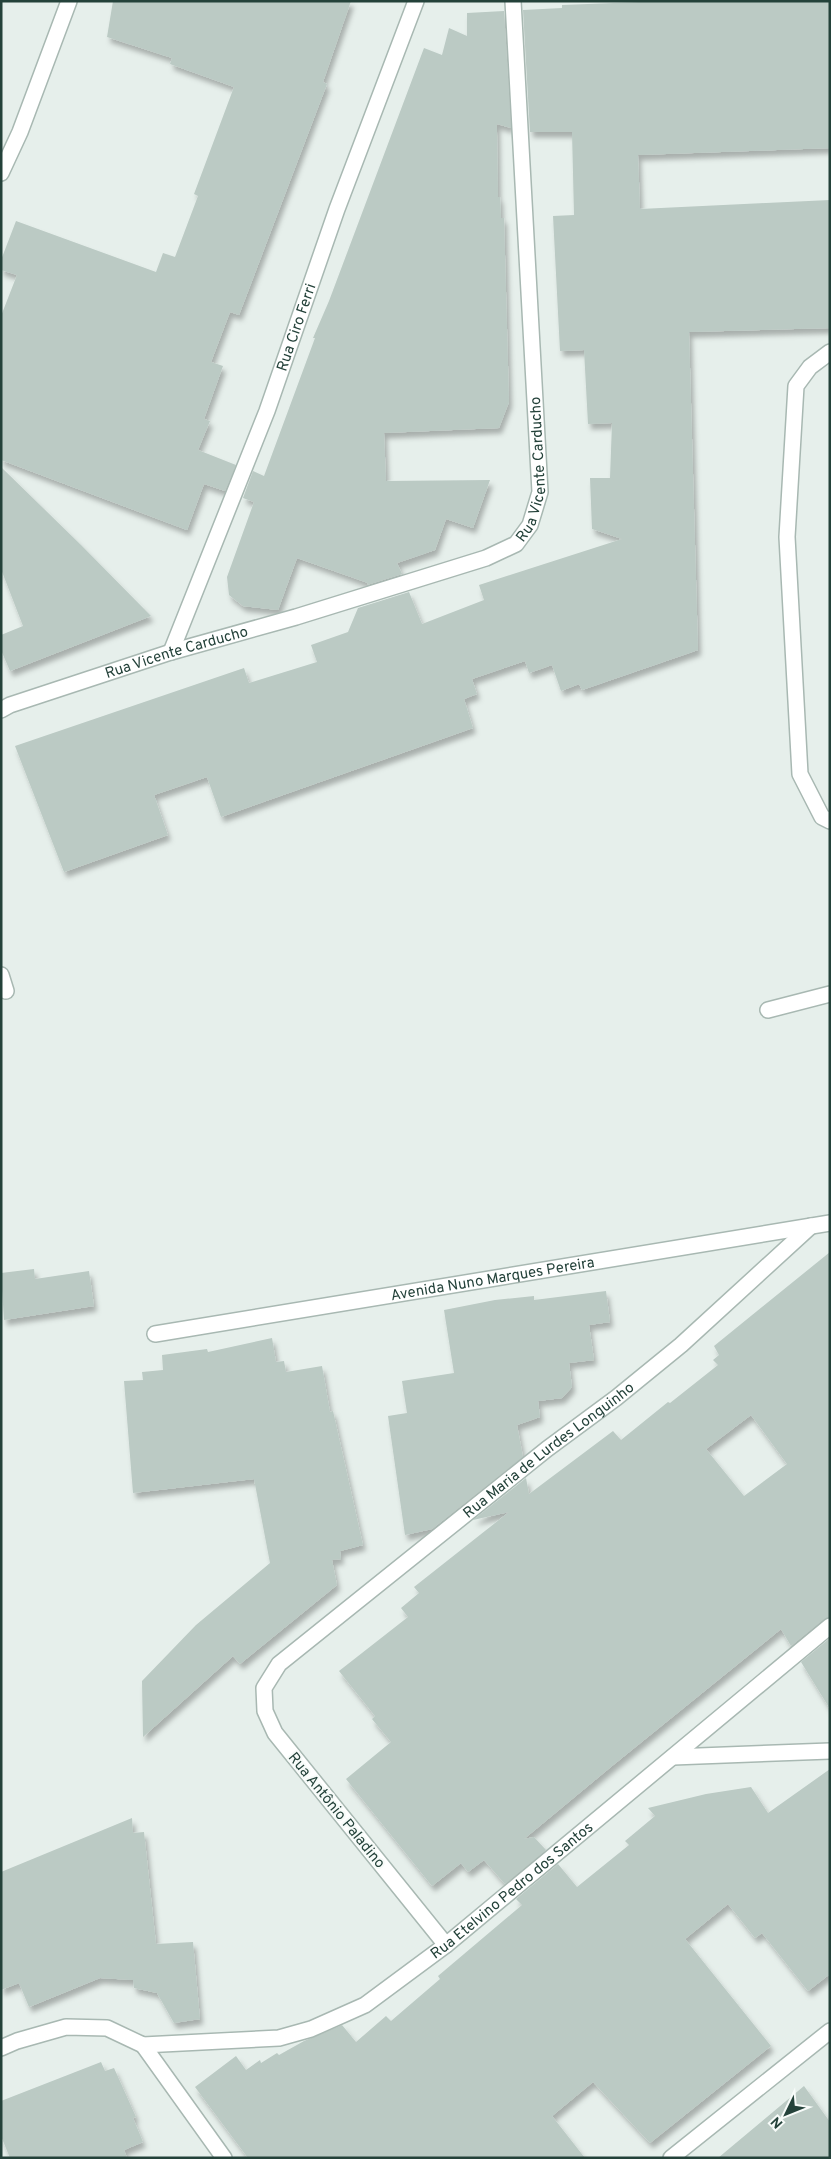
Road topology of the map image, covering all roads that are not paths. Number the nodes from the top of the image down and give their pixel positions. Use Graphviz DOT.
graph roads {
  1 [pos="69,1"];
  2 [pos="416,1"];
  3 [pos="513,1"];
  4 [pos="1,173"];
  5 [pos="830,352"];
  6 [pos="171,652"];
  7 [pos="1,710"];
  8 [pos="830,821"];
  9 [pos="1,975"];
  10 [pos="6,991"];
  11 [pos="830,994"];
  12 [pos="768,1010"];
  13 [pos="830,1223"];
  14 [pos="811,1226"];
  15 [pos="156,1334"];
  16 [pos="830,1626"];
  17 [pos="278,1664"];
  18 [pos="830,1751"];
  19 [pos="673,1756"];
  20 [pos="446,1945"];
  21 [pos="830,2031"];
  22 [pos="143,2045"];
  23 [pos="1,2048"];
  24 [pos="224,2158"];
  25 [pos="671,2158"];
  1 -- 4 [label="street"];
  2 -- 6 [label="street, Rua Ciro Ferri"];
  3 -- 6 [label="street, Rua Vicente Carducho"];
  5 -- 8 [label="street"];
  6 -- 7 [label="street, Rua Vicente Carducho"];
  9 -- 10 [label="street"];
  11 -- 12 [label="street"];
  13 -- 14 [label="street, Avenida Nuno Marques Pereira"];
  14 -- 15 [label="street, Avenida Nuno Marques Pereira"];
  14 -- 17 [label="street, Rua Maria de Lurdes Longuinho"];
  16 -- 19 [label="street, Rua Etelvino Pedro dos Santos"];
  17 -- 20 [label="street, Rua Antônio Paladino"];
  18 -- 19 [label="street"];
  19 -- 20 [label="street, Rua Etelvino Pedro dos Santos"];
  20 -- 22 [label="street, Rua Etelvino Pedro dos Santos"];
  21 -- 25 [label="street"];
  22 -- 23 [label="street"];
  22 -- 24 [label="street"];
}
